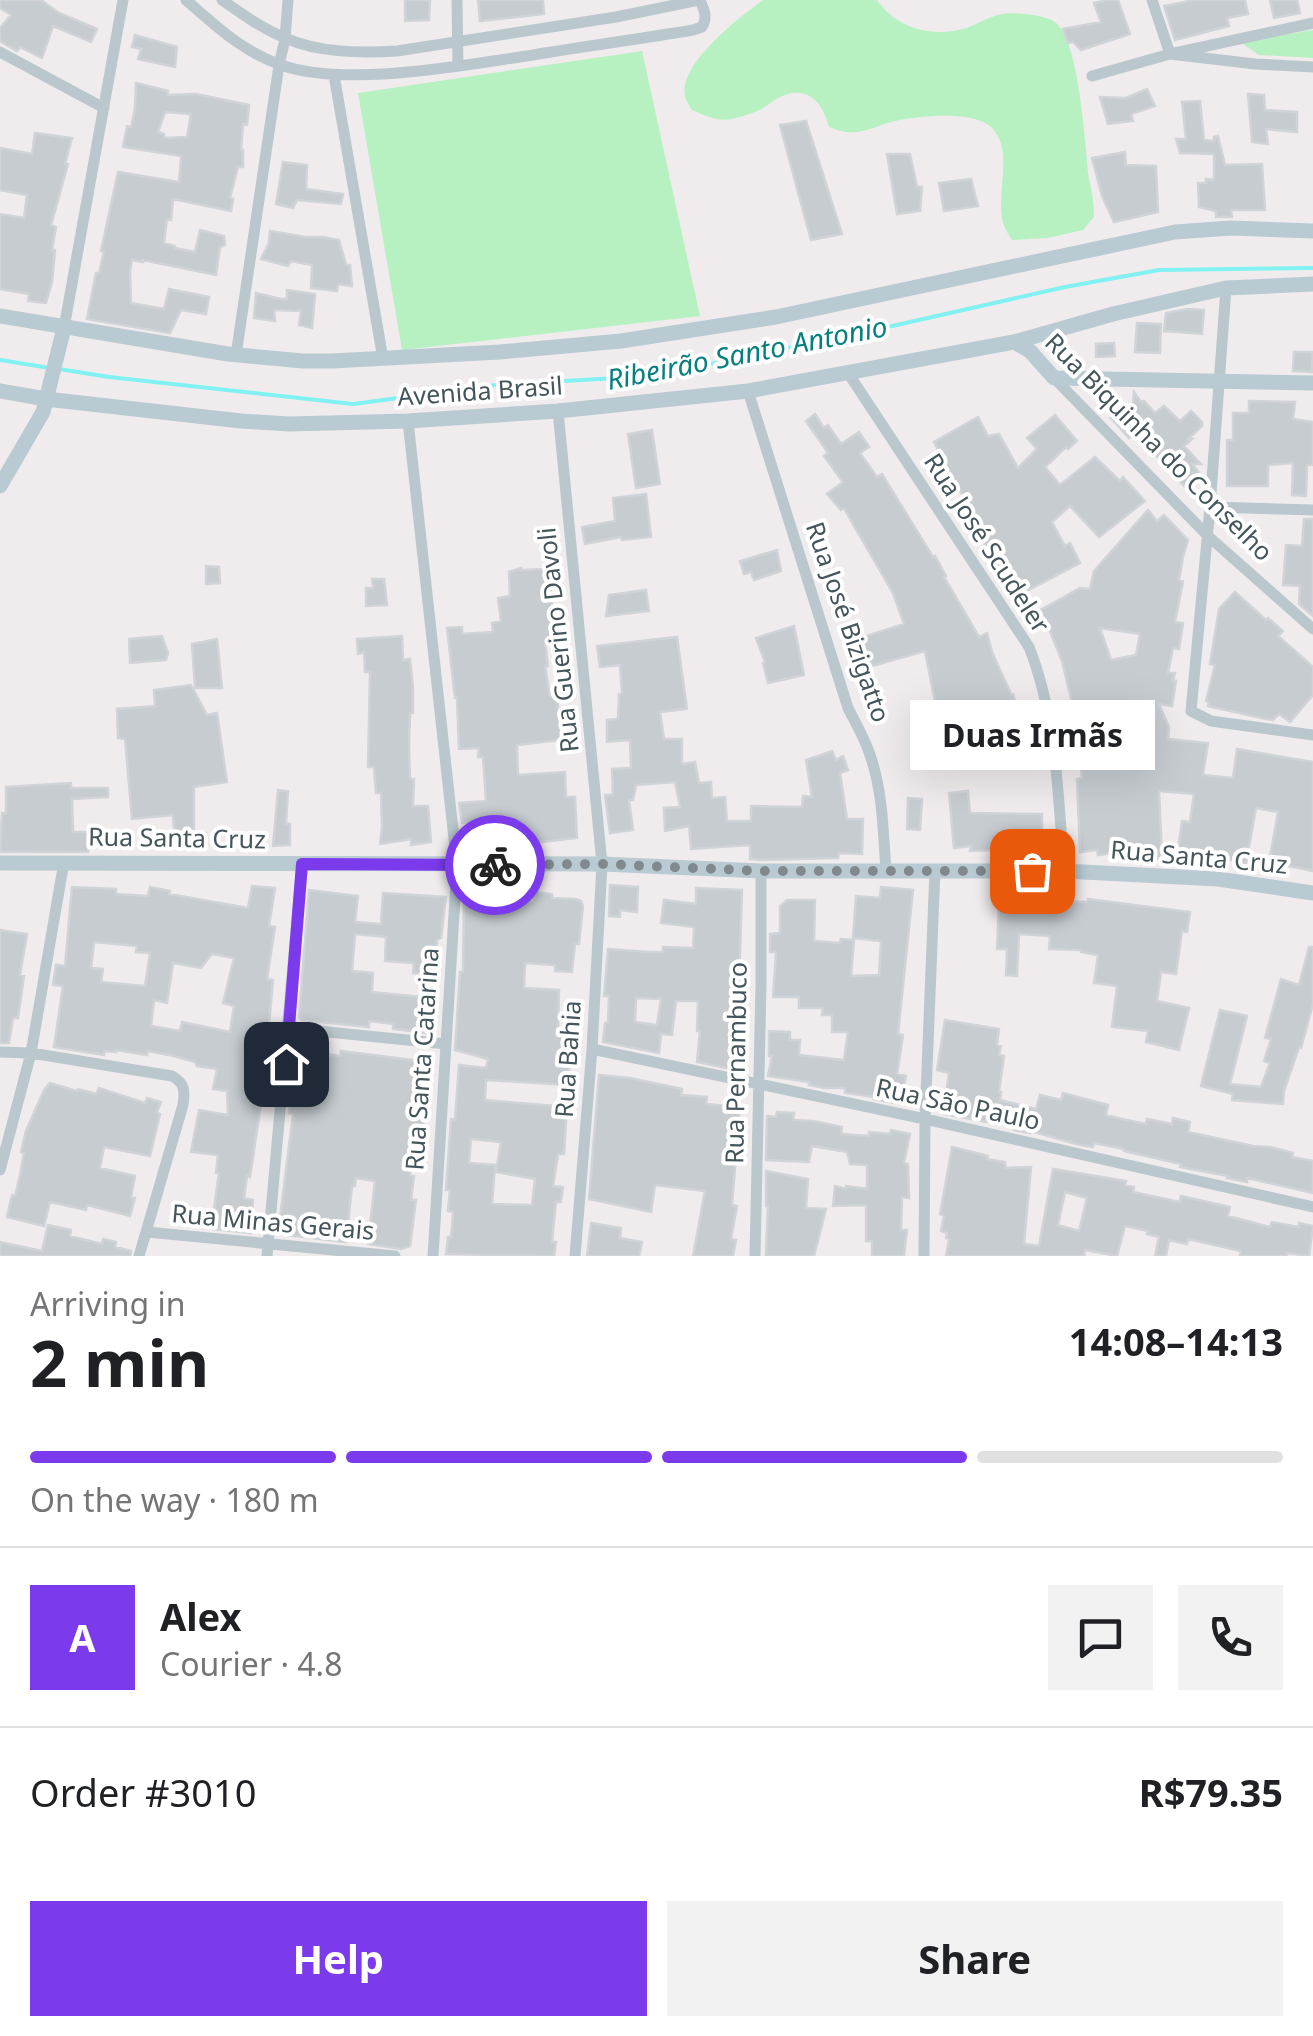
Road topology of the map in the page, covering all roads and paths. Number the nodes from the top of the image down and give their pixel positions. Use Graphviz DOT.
graph roads {
  1 [pos="123,0"];
  2 [pos="186,0"];
  3 [pos="222,0"];
  4 [pos="288,0"];
  5 [pos="458,0"];
  6 [pos="700,0"];
  7 [pos="1152,0"];
  8 [pos="1313,22"];
  9 [pos="286,38"];
  10 [pos="458,41"];
  11 [pos="0,52"];
  12 [pos="1170,54"];
  13 [pos="279,65"];
  14 [pos="458,66"];
  15 [pos="1313,67"];
  16 [pos="334,75"];
  17 [pos="1092,76"];
  18 [pos="104,108"];
  19 [pos="1313,231"];
  20 [pos="1313,284"];
  21 [pos="1226,288"];
  22 [pos="0,316"];
  23 [pos="64,331"];
  24 [pos="1014,342"];
  25 [pos="236,355"];
  26 [pos="383,359"];
  27 [pos="848,373"];
  28 [pos="1054,378"];
  29 [pos="1219,382"];
  30 [pos="1313,383"];
  31 [pos="0,391"];
  32 [pos="49,391"];
  33 [pos="748,391"];
  34 [pos="558,411"];
  35 [pos="408,421"];
  36 [pos="0,486"];
  37 [pos="1210,507"];
  38 [pos="1313,510"];
  39 [pos="1208,536"];
  40 [pos="1313,628"];
  41 [pos="1313,735"];
  42 [pos="64,862"];
  43 [pos="0,863"];
  44 [pos="302,864"];
  45 [pos="602,864"];
  46 [pos="457,866"];
  47 [pos="935,870"];
  48 [pos="761,871"];
  49 [pos="886,871"];
  50 [pos="1064,871"];
  51 [pos="1313,893"];
  52 [pos="289,1028"];
  53 [pos="446,1044"];
  54 [pos="592,1049"];
  55 [pos="0,1052"];
  56 [pos="32,1053"];
  57 [pos="758,1084"];
  58 [pos="924,1119"];
  59 [pos="0,1170"];
  60 [pos="1313,1206"];
  61 [pos="146,1232"];
  62 [pos="268,1251"];
  63 [pos="139,1256"];
  64 [pos="395,1256"];
  65 [pos="433,1256"];
  66 [pos="576,1256"];
  67 [pos="755,1256"];
  68 [pos="924,1256"];
  1 -- 18 [label="street"];
  2 -- 13 [label="street"];
  3 -- 9 [label="street"];
  4 -- 9 [label="street"];
  5 -- 10 [label="street"];
  6 -- 10 [label="street"];
  6 -- 14 [label="street"];
  7 -- 12 [label="street"];
  8 -- 12 [label="street"];
  9 -- 10 [label="street"];
  9 -- 13 [label="street"];
  10 -- 14 [label="street"];
  11 -- 18 [label="street"];
  12 -- 15 [label="street"];
  12 -- 17 [label="street"];
  13 -- 16 [label="street"];
  13 -- 25 [label="street"];
  14 -- 16 [label="street"];
  16 -- 26 [label="street"];
  18 -- 23 [label="street"];
  19 -- 26 [label="main road, Avenida Brasil"];
  20 -- 21 [label="main road, Avenida Brasil"];
  21 -- 24 [label="main road, Avenida Brasil"];
  21 -- 29 [label="street"];
  22 -- 23 [label="main road, Avenida Brasil"];
  23 -- 25 [label="main road, Avenida Brasil"];
  23 -- 32 [label="main road"];
  24 -- 27 [label="main road, Avenida Brasil"];
  24 -- 28 [label="main road, Rua Biquinha do Conselho"];
  25 -- 26 [label="main road, Avenida Brasil"];
  27 -- 33 [label="main road, Avenida Brasil"];
  27 -- 50 [label="street, Rua José Scudeler"];
  28 -- 29 [label="main road"];
  28 -- 39 [label="street, Rua Biquinha do Conselho"];
  29 -- 30 [label="main road"];
  29 -- 37 [label="street"];
  31 -- 32 [label="main road, Avenida Brasil"];
  32 -- 35 [label="main road, Avenida Brasil"];
  32 -- 36 [label="main road"];
  33 -- 34 [label="main road, Avenida Brasil"];
  33 -- 49 [label="street, Rua José Bizigatto"];
  34 -- 35 [label="main road, Avenida Brasil"];
  34 -- 45 [label="street, Rua Guerino Davoli"];
  35 -- 46 [label="street, Rua Santa Catarina"];
  37 -- 38 [label="street"];
  37 -- 39 [label="street"];
  39 -- 40 [label="street, Rua Biquinha do Conselho"];
  39 -- 41 [label="street"];
  42 -- 43 [label="main road, Rua Santa Cruz"];
  42 -- 44 [label="main road, Rua Santa Cruz"];
  42 -- 56 [label="street"];
  44 -- 46 [label="main road, Rua Santa Cruz"];
  44 -- 52 [label="street"];
  45 -- 46 [label="main road, Rua Santa Cruz"];
  45 -- 48 [label="main road, Rua Santa Cruz"];
  45 -- 54 [label="street, Rua Bahia"];
  46 -- 53 [label="street, Rua Santa Catarina"];
  47 -- 49 [label="main road, Rua Santa Cruz"];
  47 -- 50 [label="main road, Rua Santa Cruz"];
  47 -- 58 [label="street"];
  48 -- 49 [label="main road, Rua Santa Cruz"];
  48 -- 57 [label="street, Rua Pernambuco"];
  50 -- 51 [label="main road, Rua Santa Cruz"];
  52 -- 53 [label="street"];
  52 -- 62 [label="street"];
  53 -- 65 [label="street, Rua Santa Catarina"];
  54 -- 57 [label="street, Rua São Paulo"];
  54 -- 66 [label="street, Rua Bahia"];
  55 -- 56 [label="street"];
  56 -- 59 [label="street"];
  56 -- 61 [label="street"];
  57 -- 58 [label="street, Rua São Paulo"];
  57 -- 67 [label="street, Rua Pernambuco"];
  58 -- 60 [label="street, Rua São Paulo"];
  58 -- 68 [label="street"];
  61 -- 62 [label="street, Rua Minas Gerais"];
  61 -- 63 [label="street"];
  62 -- 64 [label="street, Rua Minas Gerais"];
}
